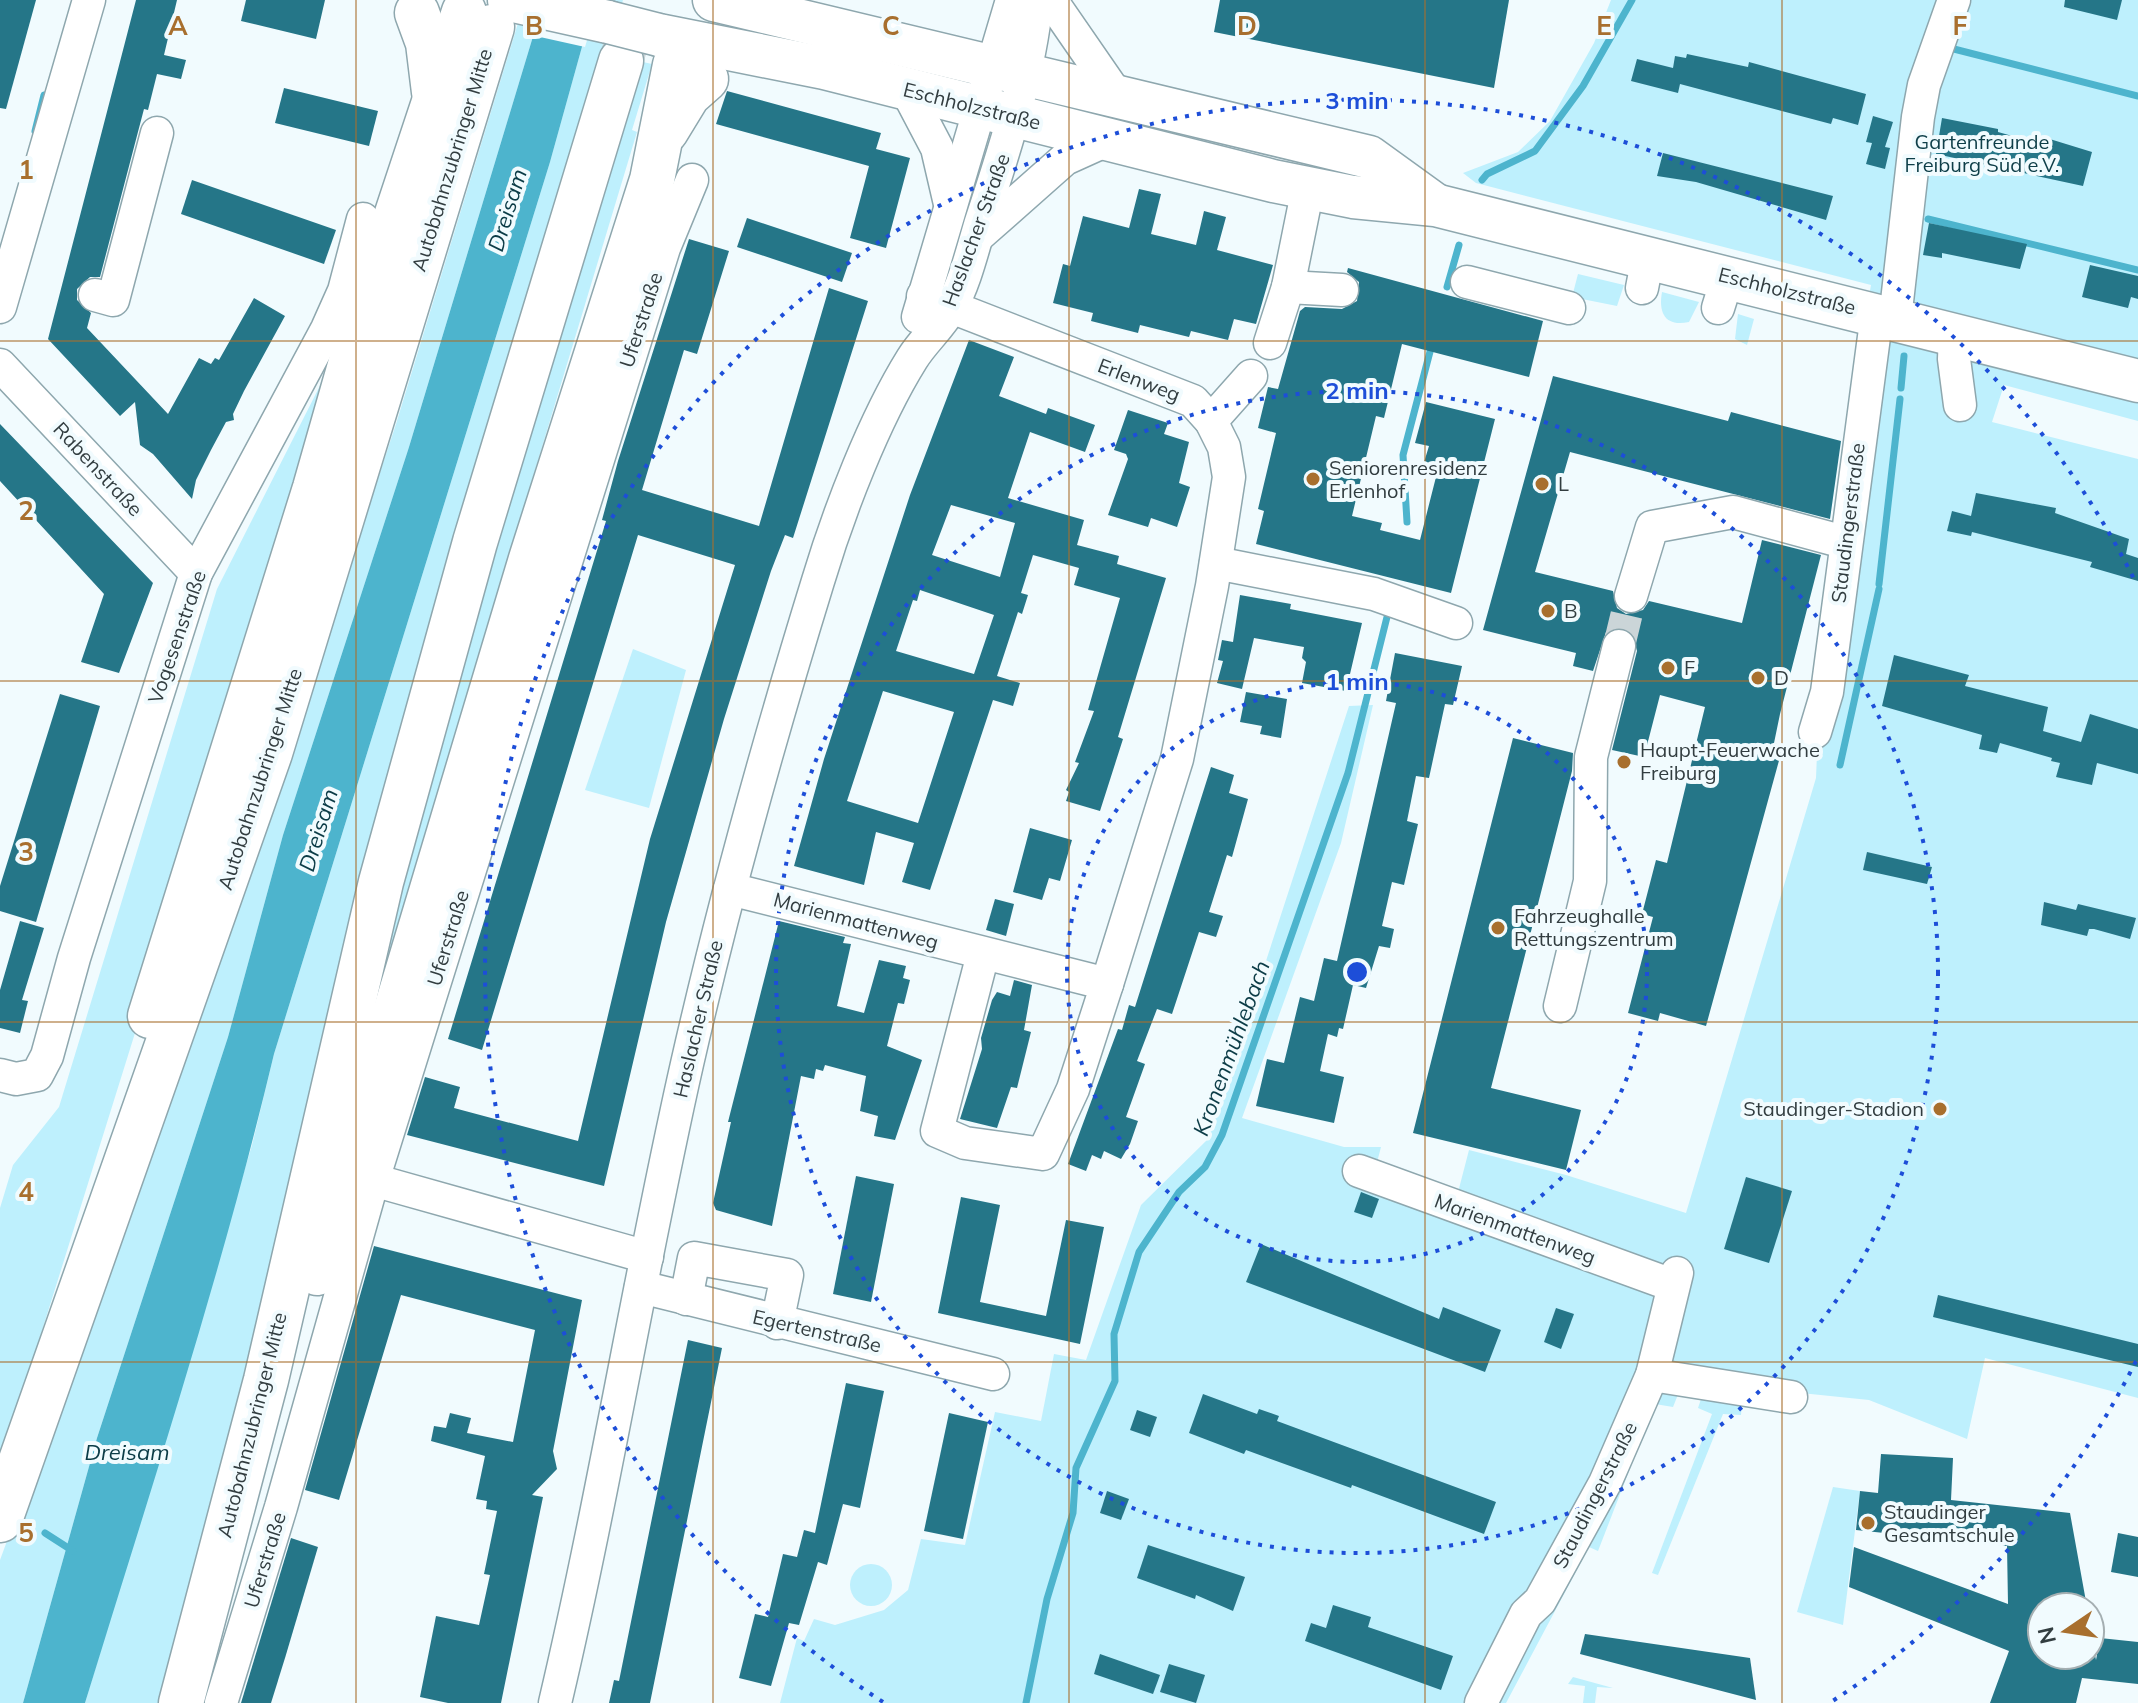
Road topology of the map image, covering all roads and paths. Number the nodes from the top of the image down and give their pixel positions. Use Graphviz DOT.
graph roads {
  1 [pos="89,0"];
  2 [pos="693,0"];
  3 [pos="714,0"];
  4 [pos="1012,0"];
  5 [pos="1037,0"];
  6 [pos="1051,0"];
  7 [pos="1954,0"];
  8 [pos="411,7"];
  9 [pos="783,9"];
  10 [pos="483,10"];
  11 [pos="680,55"];
  12 [pos="621,61"];
  13 [pos="1008,70"];
  14 [pos="906,89"];
  15 [pos="1118,97"];
  16 [pos="435,102"];
  17 [pos="1013,116"];
  18 [pos="157,133"];
  19 [pos="1107,140"];
  20 [pos="1065,159"];
  21 [pos="692,180"];
  22 [pos="1308,188"];
  23 [pos="950,205"];
  24 [pos="1435,205"];
  25 [pos="363,219"];
  26 [pos="976,238"];
  27 [pos="1467,282"];
  28 [pos="1288,287"];
  29 [pos="1342,290"];
  30 [pos="95,295"];
  31 [pos="937,302"];
  32 [pos="0,307"];
  33 [pos="1569,308"];
  34 [pos="1886,317"];
  35 [pos="1955,334"];
  36 [pos="1270,343"];
  37 [pos="0,365"];
  38 [pos="1251,376"];
  39 [pos="2138,381"];
  40 [pos="1960,405"];
  41 [pos="1211,421"];
  42 [pos="1844,542"];
  43 [pos="1216,563"];
  44 [pos="196,573"];
  45 [pos="1631,596"];
  46 [pos="1456,623"];
  47 [pos="1619,646"];
  48 [pos="1815,732"];
  49 [pos="730,889"];
  50 [pos="983,954"];
  51 [pos="1107,984"];
  52 [pos="1560,1006"];
  53 [pos="0,1075"];
  54 [pos="1359,1171"];
  55 [pos="373,1180"];
  56 [pos="113,1205"];
  57 [pos="644,1272"];
  58 [pos="1675,1279"];
  59 [pos="686,1299"];
  60 [pos="777,1323"];
  61 [pos="993,1374"];
  62 [pos="1652,1375"];
  63 [pos="266,1380"];
  64 [pos="1791,1397"];
  65 [pos="0,1520"];
  66 [pos="181,1703"];
  67 [pos="221,1703"];
  68 [pos="555,1703"];
  69 [pos="1481,1703"];
  1 -- 32 [label="street"];
  2 -- 11 [label="main road"];
  3 -- 9 [label="main road, Eschholzstraße"];
  4 -- 13 [label="street, Haslacher Straße"];
  5 -- 13 [label="street, Haslacher Straße"];
  6 -- 15 [label="street"];
  7 -- 34 [label="street, Staudingerstraße"];
  8 -- 16 [label="highway"];
  9 -- 13 [label="main road, Eschholzstraße"];
  10 -- 11 [label="main road, bridge"];
  10 -- 16 [label="highway"];
  10 -- 56 [label="highway, Autobahnzubringer Mitte"];
  11 -- 14 [label="main road, Eschholzstraße"];
  11 -- 63 [label="highway"];
  12 -- 63 [label="highway, Autobahnzubringer Mitte"];
  13 -- 15 [label="main road, Eschholzstraße"];
  13 -- 17 [label="street, Haslacher Straße"];
  14 -- 17 [label="main road, Eschholzstraße"];
  14 -- 23 [label="street"];
  15 -- 24 [label="main road, Eschholzstraße"];
  16 -- 56 [label="highway"];
  17 -- 19 [label="main road, Eschholzstraße"];
  17 -- 20 [label="street"];
  17 -- 23 [label="street, Haslacher Straße"];
  17 -- 26 [label="street, Haslacher Straße"];
  18 -- 30 [label="street"];
  19 -- 20 [label="street"];
  19 -- 22 [label="main road, Eschholzstraße"];
  20 -- 26 [label="street"];
  21 -- 55 [label="street, Uferstraße"];
  22 -- 24 [label="main road, Eschholzstraße"];
  22 -- 28 [label="street"];
  23 -- 31 [label="street, Haslacher Straße"];
  24 -- 34 [label="main road, Eschholzstraße"];
  25 -- 44 [label="street, Vogesenstraße"];
  26 -- 31 [label="street, Haslacher Straße"];
  27 -- 33 [label="street"];
  28 -- 29 [label="street"];
  28 -- 36 [label="street"];
  31 -- 41 [label="street, Erlenweg"];
  31 -- 49 [label="street, Haslacher Straße"];
  34 -- 35 [label="main road, Eschholzstraße"];
  34 -- 42 [label="street, Staudingerstraße"];
  35 -- 39 [label="main road, Eschholzstraße"];
  35 -- 40 [label="street"];
  37 -- 44 [label="street, Rabenstraße"];
  38 -- 41 [label="street"];
  41 -- 43 [label="street, Erlenweg"];
  42 -- 45 [label="street"];
  42 -- 48 [label="street, Staudingerstraße"];
  43 -- 46 [label="street"];
  43 -- 51 [label="street, Erlenweg"];
  44 -- 53 [label="street, Vogesenstraße"];
  47 -- 52 [label="street"];
  49 -- 50 [label="street, Marienmattenweg"];
  49 -- 57 [label="street, Haslacher Straße"];
  50 -- 51 [label="street, Marienmattenweg"];
  50 -- 51 [label="street"];
  54 -- 58 [label="street, Marienmattenweg"];
  55 -- 57 [label="street, Egertenstraße"];
  55 -- 67 [label="street, Uferstraße"];
  56 -- 65 [label="highway, Autobahnzubringer Mitte"];
  57 -- 59 [label="street, Egertenstraße"];
  57 -- 68 [label="street, Haslacher Straße"];
  58 -- 62 [label="street, Staudingerstraße"];
  59 -- 60 [label="street, Egertenstraße"];
  59 -- 60 [label="street"];
  60 -- 61 [label="street, Egertenstraße"];
  62 -- 64 [label="street"];
  62 -- 69 [label="street, Staudingerstraße"];
  63 -- 66 [label="highway, Autobahnzubringer Mitte"];
}
